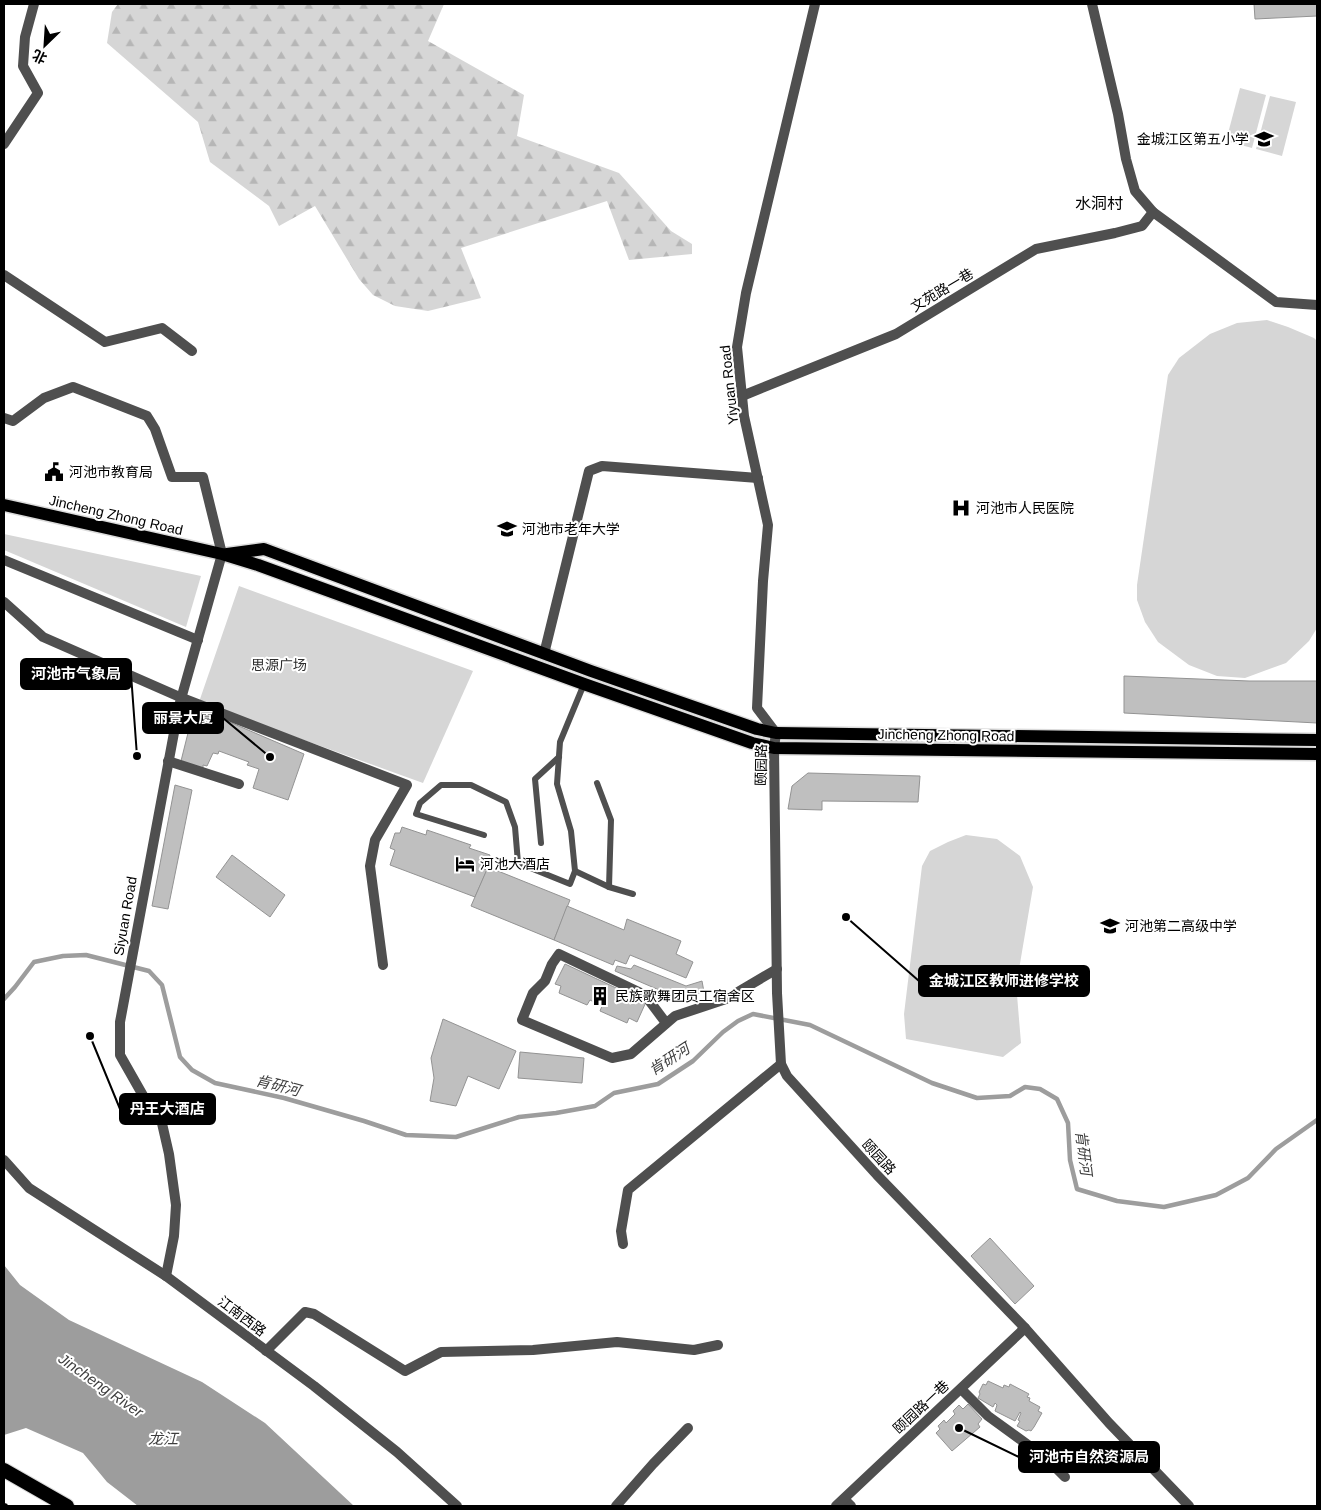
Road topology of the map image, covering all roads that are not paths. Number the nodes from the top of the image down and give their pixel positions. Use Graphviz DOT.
graph roads {
  1 [pos="34,4"];
  2 [pos="814,4"];
  3 [pos="1092,4"];
  4 [pos="4,144"];
  5 [pos="1153,212"];
  6 [pos="4,276"];
  7 [pos="1317,305"];
  8 [pos="192,351"];
  9 [pos="742,396"];
  10 [pos="4,418"];
  11 [pos="758,478"];
  12 [pos="4,505"];
  13 [pos="222,554"];
  14 [pos="4,560"];
  15 [pos="4,602"];
  16 [pos="198,640"];
  17 [pos="544,654"];
  18 [pos="584,684"];
  19 [pos="182,698"];
  20 [pos="776,733"];
  21 [pos="1317,740"];
  22 [pos="774,748"];
  23 [pos="1317,754"];
  24 [pos="559,757"];
  25 [pos="168,761"];
  26 [pos="597,783"];
  27 [pos="239,784"];
  28 [pos="484,835"];
  29 [pos="541,843"];
  30 [pos="575,871"];
  31 [pos="609,887"];
  32 [pos="633,894"];
  33 [pos="383,966"];
  34 [pos="777,969"];
  35 [pos="666,1024"];
  36 [pos="781,1064"];
  37 [pos="4,1160"];
  38 [pos="623,1244"];
  39 [pos="166,1276"];
  40 [pos="1025,1328"];
  41 [pos="718,1345"];
  42 [pos="266,1351"];
  43 [pos="961,1389"];
  44 [pos="688,1428"];
  45 [pos="4,1470"];
  46 [pos="1065,1477"];
  47 [pos="844,1504"];
  48 [pos="67,1506"];
  49 [pos="457,1506"];
  50 [pos="616,1506"];
  51 [pos="1189,1506"];
  1 -- 4 [label="street"];
  2 -- 9 [label="street, Yiyuan Road"];
  3 -- 5 [label="street"];
  5 -- 7 [label="street"];
  5 -- 9 [label="street, 文苑路一巷"];
  6 -- 8 [label="street"];
  9 -- 11 [label="street, Yiyuan Road"];
  10 -- 13 [label="street"];
  11 -- 17 [label="street"];
  11 -- 20 [label="street, Yiyuan Road"];
  12 -- 13 [label="main road, Jincheng Zhong Road"];
  13 -- 16 [label="street, Siyuan Road"];
  13 -- 17 [label="main road, Jincheng Zhong Road"];
  13 -- 18 [label="main road, Jincheng Zhong Road"];
  14 -- 16 [label="street"];
  15 -- 19 [label="street"];
  16 -- 19 [label="street, Siyuan Road"];
  17 -- 20 [label="main road, Jincheng Zhong Road"];
  18 -- 22 [label="main road, Jincheng Zhong Road"];
  18 -- 24 [label="lane"];
  19 -- 25 [label="street, Siyuan Road"];
  19 -- 33 [label="street"];
  20 -- 21 [label="main road, Jincheng Zhong Road"];
  20 -- 22 [label="street, 颐园路"];
  22 -- 23 [label="main road, Jincheng Zhong Road"];
  22 -- 34 [label="street, 颐园路"];
  24 -- 29 [label="lane"];
  24 -- 30 [label="lane"];
  25 -- 27 [label="street"];
  25 -- 39 [label="street, Siyuan Road"];
  26 -- 31 [label="lane"];
  28 -- 30 [label="lane"];
  30 -- 31 [label="lane"];
  31 -- 32 [label="lane"];
  34 -- 35 [label="street"];
  34 -- 36 [label="street, 颐园路"];
  35 -- 35 [label="street"];
  36 -- 38 [label="street"];
  36 -- 40 [label="street, 颐园路"];
  37 -- 39 [label="street, 江南西路"];
  39 -- 42 [label="street, 江南西路"];
  40 -- 43 [label="street, 颐园路一巷"];
  40 -- 51 [label="street, 颐园路"];
  41 -- 42 [label="street"];
  42 -- 49 [label="street, 江南西路"];
  43 -- 46 [label="street"];
  43 -- 47 [label="street, 颐园路一巷"];
  44 -- 50 [label="street"];
  45 -- 48 [label="highway"];
}
